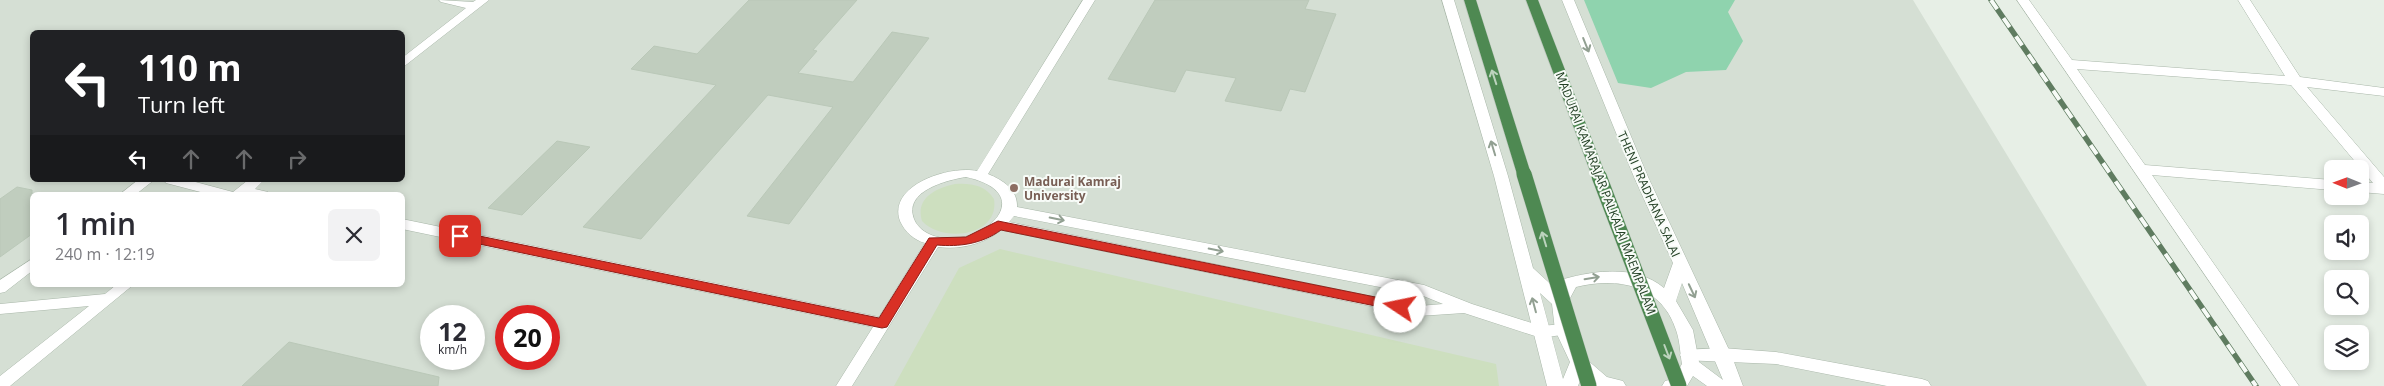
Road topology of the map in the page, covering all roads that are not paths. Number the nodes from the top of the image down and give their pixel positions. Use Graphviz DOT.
graph roads {
  1 [pos="445,0"];
  2 [pos="1089,0"];
  3 [pos="1448,0"];
  4 [pos="1470,0"];
  5 [pos="1532,0"];
  6 [pos="1568,0"];
  7 [pos="2022,0"];
  8 [pos="2244,0"];
  9 [pos="479,3"];
  10 [pos="405,62"];
  11 [pos="2066,64"];
  12 [pos="2295,81"];
  13 [pos="2384,92"];
  14 [pos="2139,169"];
  15 [pos="981,175"];
  16 [pos="144,182"];
  17 [pos="179,182"];
  18 [pos="255,182"];
  19 [pos="2324,184"];
  20 [pos="2369,187"];
  21 [pos="2384,188"];
  22 [pos="130,192"];
  23 [pos="217,192"];
  24 [pos="242,192"];
  25 [pos="1009,210"];
  26 [pos="405,225"];
  27 [pos="998,225"];
  28 [pos="934,240"];
  29 [pos="1680,264"];
  30 [pos="30,266"];
  31 [pos="1525,270"];
  32 [pos="123,287"];
  33 [pos="0,288"];
  34 [pos="108,299"];
  35 [pos="1668,300"];
  36 [pos="1560,302"];
  37 [pos="1467,308"];
  38 [pos="0,309"];
  39 [pos="882,323"];
  40 [pos="1563,330"];
  41 [pos="1542,332"];
  42 [pos="1722,354"];
  43 [pos="1690,360"];
  44 [pos="1579,362"];
  45 [pos="0,385"];
  46 [pos="844,386"];
  47 [pos="1556,386"];
  48 [pos="1570,386"];
  49 [pos="1589,386"];
  50 [pos="1617,386"];
  51 [pos="1671,386"];
  52 [pos="1679,386"];
  53 [pos="1719,386"];
  54 [pos="1734,386"];
  55 [pos="1922,386"];
  56 [pos="2290,386"];
  1 -- 9 [label="lane"];
  2 -- 15 [label="lane"];
  31 -- 3 [label="street, one-way"];
  49 -- 4 [label="highway, one-way, bridge"];
  5 -- 52 [label="highway, MADURAI KAMARAJAR PALKALAI MAEMPALAM, one-way, bridge"];
  6 -- 29 [label="street, THENI PRADHANA SALAI, one-way"];
  7 -- 11 [label="street"];
  8 -- 12 [label="street"];
  9 -- 10 [label="lane"];
  11 -- 12 [label="street"];
  11 -- 14 [label="street"];
  12 -- 13 [label="street"];
  12 -- 21 [label="street"];
  14 -- 19 [label="street"];
  14 -- 56 [label="street"];
  15 -- 25 [label="lane"];
  15 -- 28 [label="lane"];
  16 -- 22 [label="lane"];
  17 -- 23 [label="lane"];
  18 -- 24 [label="lane"];
  20 -- 21 [label="street"];
  25 -- 27 [label="lane"];
  25 -- 37 [label="lane, one-way"];
  26 -- 39 [label="lane"];
  27 -- 28 [label="lane"];
  27 -- 37 [label="lane"];
  28 -- 39 [label="lane"];
  29 -- 35 [label="street"];
  29 -- 42 [label="street, THENI PRADHANA SALAI, one-way"];
  30 -- 33 [label="lane"];
  31 -- 36 [label="street"];
  41 -- 31 [label="street, one-way"];
  32 -- 34 [label="lane"];
  34 -- 38 [label="lane"];
  34 -- 45 [label="lane"];
  36 -- 35 [label="street, one-way"];
  35 -- 43 [label="street"];
  36 -- 40 [label="street"];
  37 -- 41 [label="lane"];
  39 -- 46 [label="lane"];
  40 -- 41 [label="lane"];
  40 -- 44 [label="street"];
  41 -- 47 [label="street"];
  42 -- 43 [label="street"];
  42 -- 54 [label="street, THENI PRADHANA SALAI"];
  42 -- 55 [label="street"];
  43 -- 51 [label="street"];
  43 -- 53 [label="street"];
  44 -- 48 [label="street"];
  44 -- 50 [label="street"];
}
